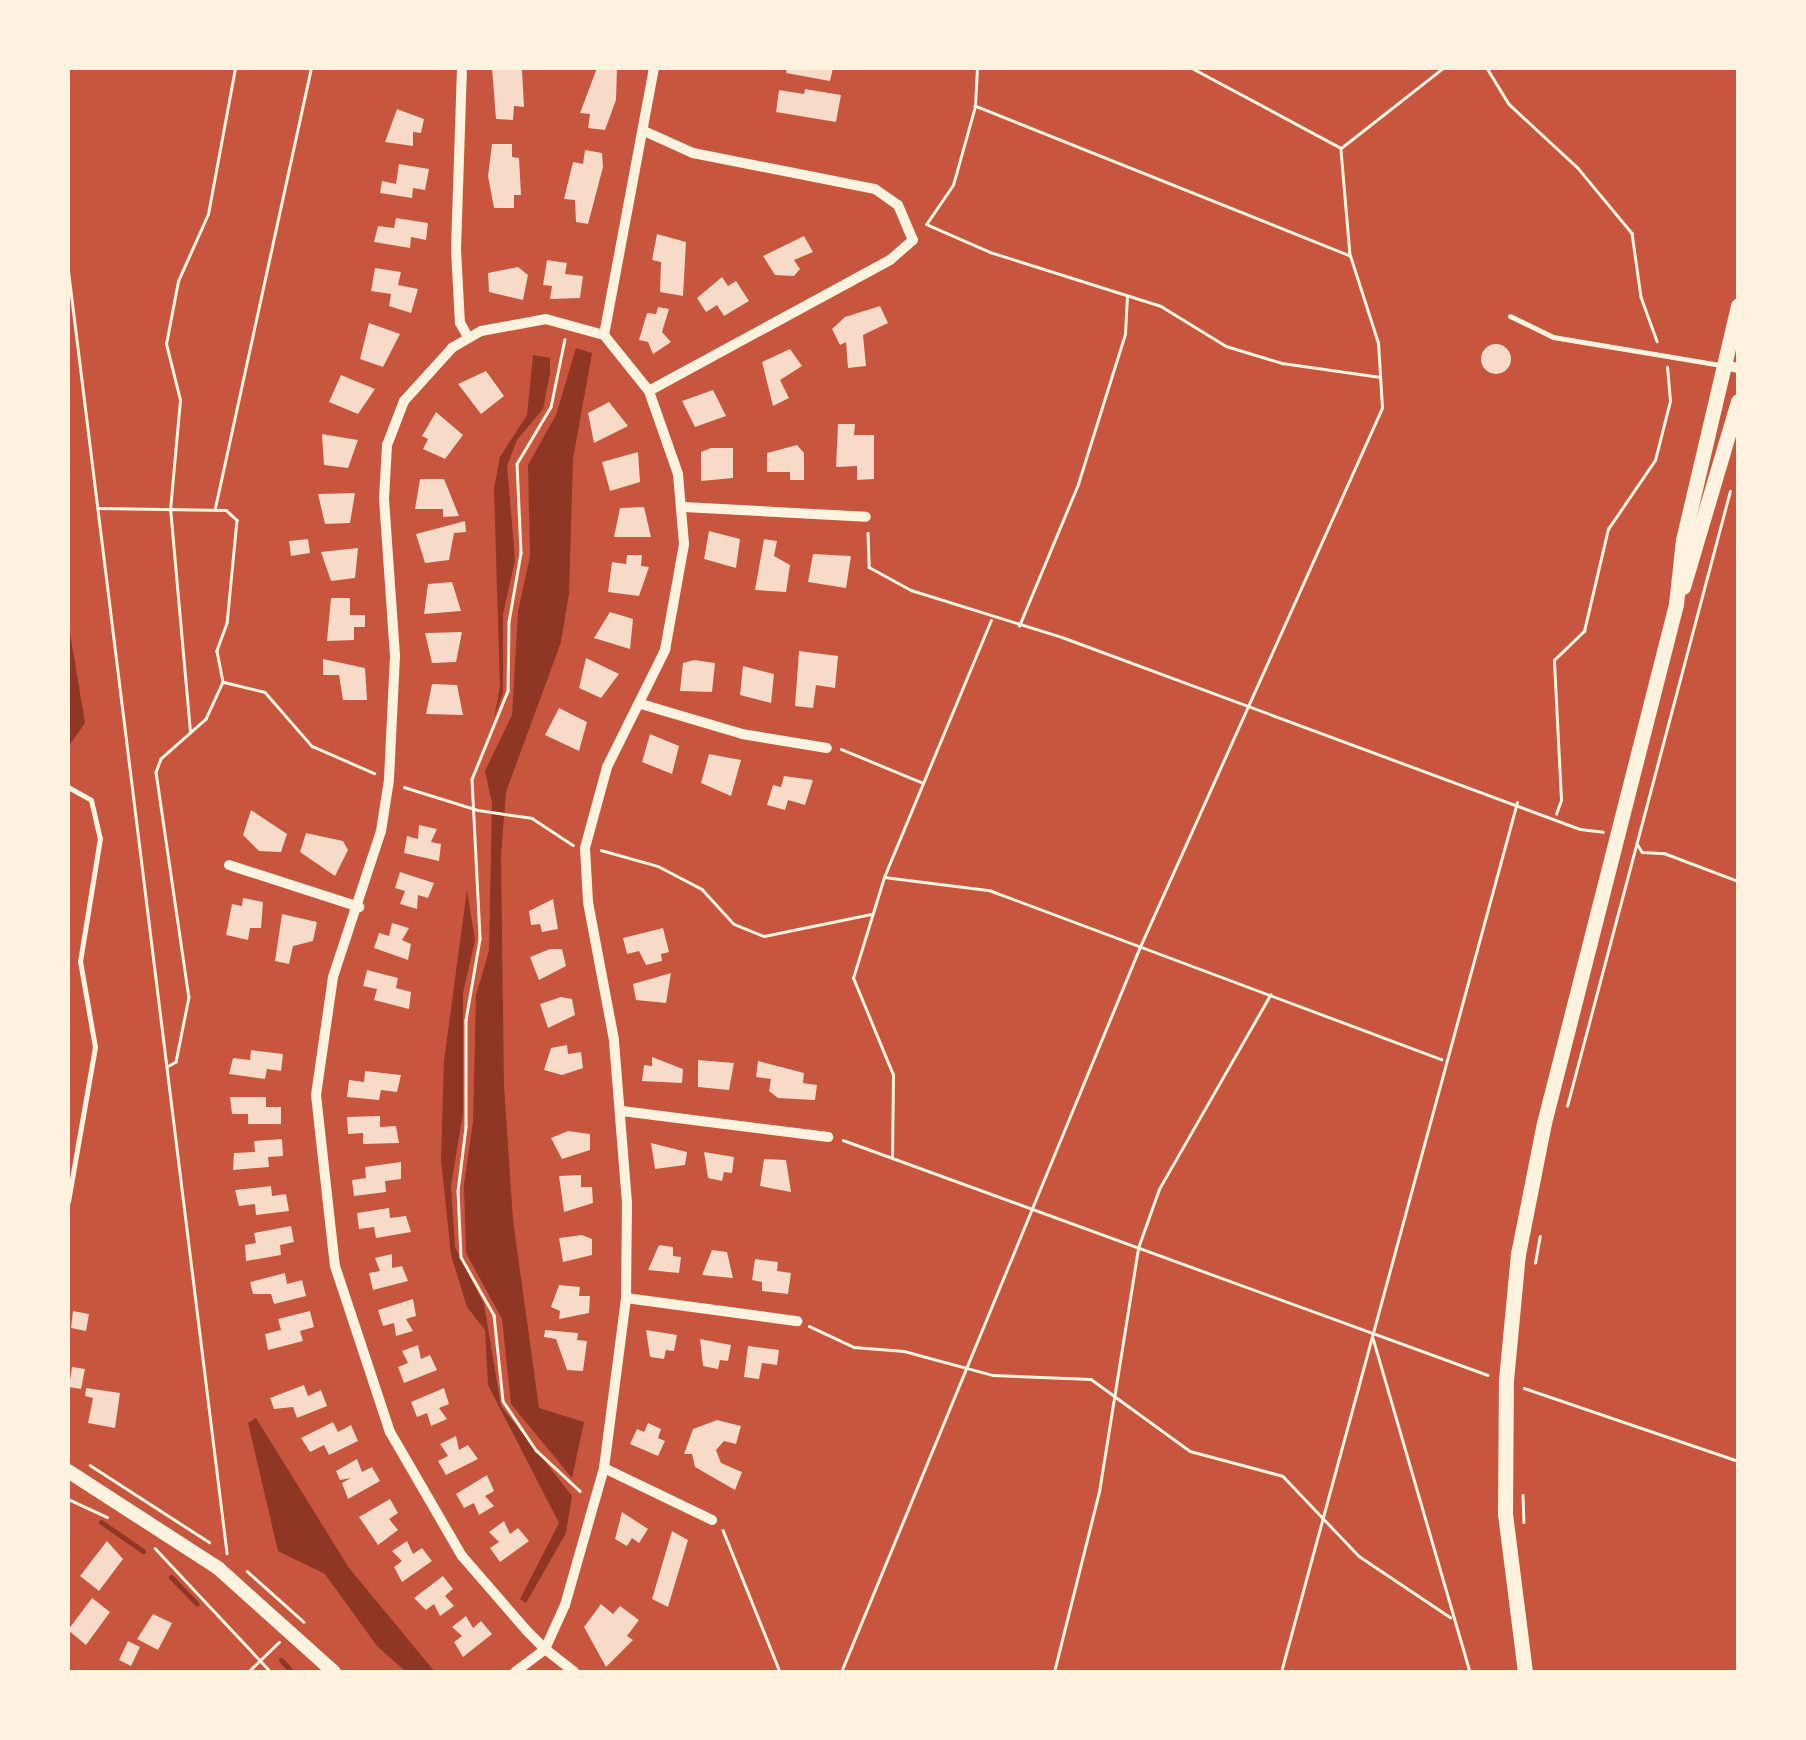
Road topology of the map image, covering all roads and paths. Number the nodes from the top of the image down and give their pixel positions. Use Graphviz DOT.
graph roads {
  1 [pos="236,68"];
  2 [pos="310,68"];
  3 [pos="462,68"];
  4 [pos="654,68"];
  5 [pos="977,68"];
  6 [pos="1192,68"];
  7 [pos="1443,68"];
  8 [pos="1487,68"];
  9 [pos="975,106"];
  10 [pos="644,131"];
  11 [pos="1341,148"];
  12 [pos="926,224"];
  13 [pos="912,232"];
  14 [pos="1350,256"];
  15 [pos="68,267"];
  16 [pos="1127,296"];
  17 [pos="1738,306"];
  18 [pos="1510,316"];
  19 [pos="568,323"];
  20 [pos="604,335"];
  21 [pos="468,338"];
  22 [pos="1664,356"];
  23 [pos="1731,366"];
  24 [pos="1382,378"];
  25 [pos="649,391"];
  26 [pos="1738,400"];
  27 [pos="1734,478"];
  28 [pos="684,507"];
  29 [pos="97,508"];
  30 [pos="170,510"];
  31 [pos="215,510"];
  32 [pos="866,516"];
  33 [pos="1676,604"];
  34 [pos="991,618"];
  35 [pos="1019,626"];
  36 [pos="223,682"];
  37 [pos="641,704"];
  38 [pos="1246,704"];
  39 [pos="190,734"];
  40 [pos="827,748"];
  41 [pos="389,780"];
  42 [pos="922,782"];
  43 [pos="68,787"];
  44 [pos="1517,802"];
  45 [pos="480,810"];
  46 [pos="1556,816"];
  47 [pos="1620,838"];
  48 [pos="1637,844"];
  49 [pos="585,848"];
  50 [pos="229,865"];
  51 [pos="884,876"];
  52 [pos="1738,881"];
  53 [pos="359,908"];
  54 [pos="871,914"];
  55 [pos="1139,949"];
  56 [pos="1270,995"];
  57 [pos="1443,1060"];
  58 [pos="169,1066"];
  59 [pos="1566,1107"];
  60 [pos="622,1110"];
  61 [pos="828,1137"];
  62 [pos="892,1158"];
  63 [pos="68,1202"];
  64 [pos="1033,1210"];
  65 [pos="1540,1234"];
  66 [pos="1138,1248"];
  67 [pos="1533,1270"];
  68 [pos="626,1298"];
  69 [pos="797,1321"];
  70 [pos="1372,1334"];
  71 [pos="968,1367"];
  72 [pos="1506,1380"];
  73 [pos="1116,1398"];
  74 [pos="1523,1406"];
  75 [pos="1738,1461"];
  76 [pos="84,1462"];
  77 [pos="604,1468"];
  78 [pos="68,1471"];
  79 [pos="1522,1480"];
  80 [pos="596,1497"];
  81 [pos="68,1499"];
  82 [pos="1322,1519"];
  83 [pos="119,1520"];
  84 [pos="712,1520"];
  85 [pos="1524,1534"];
  86 [pos="146,1540"];
  87 [pos="242,1566"];
  88 [pos="1450,1617"];
  89 [pos="297,1626"];
  90 [pos="545,1649"];
  91 [pos="260,1660"];
  92 [pos="248,1672"];
  93 [pos="271,1672"];
  94 [pos="334,1672"];
  95 [pos="516,1672"];
  96 [pos="574,1672"];
  97 [pos="780,1672"];
  98 [pos="841,1672"];
  99 [pos="1054,1672"];
  100 [pos="1281,1672"];
  101 [pos="1470,1672"];
  102 [pos="1525,1672"];
  1 -- 30 [label="path"];
  2 -- 31 [label="path"];
  3 -- 21 [label="street"];
  4 -- 10 [label="street"];
  5 -- 9 [label="path"];
  6 -- 11 [label="path"];
  7 -- 11 [label="path"];
  8 -- 22 [label="path"];
  9 -- 12 [label="path"];
  9 -- 14 [label="path"];
  10 -- 13 [label="street"];
  10 -- 20 [label="street"];
  11 -- 14 [label="path"];
  12 -- 13 [label="path"];
  12 -- 16 [label="path"];
  13 -- 25 [label="street"];
  14 -- 24 [label="path"];
  15 -- 29 [label="path"];
  16 -- 24 [label="path"];
  16 -- 35 [label="path"];
  17 -- 23 [label="main road"];
  18 -- 22 [label="lane"];
  19 -- 20 [label="street"];
  19 -- 21 [label="street"];
  19 -- 45 [label="path"];
  20 -- 25 [label="street"];
  21 -- 41 [label="street"];
  22 -- 23 [label="lane"];
  22 -- 46 [label="path"];
  23 -- 33 [label="main road"];
  24 -- 38 [label="path"];
  25 -- 28 [label="street"];
  26 -- 33 [label="main road"];
  27 -- 48 [label="path"];
  28 -- 32 [label="street"];
  28 -- 37 [label="street"];
  29 -- 30 [label="path"];
  29 -- 58 [label="path"];
  30 -- 31 [label="path"];
  30 -- 39 [label="path"];
  31 -- 36 [label="path"];
  32 -- 34 [label="path"];
  33 -- 47 [label="main road"];
  34 -- 35 [label="path"];
  34 -- 42 [label="path"];
  35 -- 38 [label="path"];
  36 -- 39 [label="path"];
  36 -- 41 [label="path"];
  37 -- 40 [label="street"];
  37 -- 49 [label="street"];
  38 -- 44 [label="path"];
  38 -- 55 [label="path"];
  39 -- 58 [label="path"];
  40 -- 42 [label="path"];
  41 -- 45 [label="path"];
  41 -- 53 [label="street"];
  42 -- 51 [label="path"];
  43 -- 63 [label="lane"];
  44 -- 46 [label="path"];
  44 -- 57 [label="path"];
  45 -- 49 [label="path"];
  45 -- 80 [label="path"];
  46 -- 47 [label="path"];
  47 -- 48 [label="path"];
  47 -- 72 [label="main road"];
  48 -- 52 [label="path"];
  48 -- 59 [label="path"];
  49 -- 54 [label="path"];
  49 -- 60 [label="street"];
  50 -- 53 [label="street"];
  51 -- 54 [label="path"];
  51 -- 55 [label="path"];
  53 -- 90 [label="street"];
  54 -- 62 [label="path"];
  55 -- 56 [label="path"];
  55 -- 64 [label="path"];
  56 -- 57 [label="path"];
  56 -- 66 [label="path"];
  57 -- 70 [label="path"];
  58 -- 76 [label="path"];
  60 -- 61 [label="street"];
  60 -- 68 [label="street"];
  61 -- 62 [label="path"];
  62 -- 64 [label="path"];
  64 -- 66 [label="path"];
  64 -- 71 [label="path"];
  65 -- 67 [label="path"];
  66 -- 70 [label="path"];
  66 -- 73 [label="path"];
  68 -- 69 [label="street"];
  68 -- 77 [label="street"];
  69 -- 71 [label="path"];
  70 -- 72 [label="path"];
  70 -- 82 [label="path"];
  70 -- 88 [label="path"];
  71 -- 73 [label="path"];
  71 -- 98 [label="path"];
  72 -- 102 [label="main road"];
  73 -- 82 [label="path"];
  73 -- 99 [label="path"];
  74 -- 75 [label="path"];
  77 -- 80 [label="street"];
  77 -- 84 [label="street"];
  78 -- 89 [label="street"];
  79 -- 85 [label="path"];
  80 -- 90 [label="street"];
  81 -- 83 [label="path"];
  82 -- 88 [label="path"];
  82 -- 100 [label="path"];
  84 -- 97 [label="path"];
  86 -- 91 [label="path"];
  87 -- 89 [label="path"];
  88 -- 101 [label="path"];
  89 -- 91 [label="path"];
  89 -- 94 [label="street"];
  90 -- 95 [label="street"];
  90 -- 96 [label="street"];
  91 -- 92 [label="path"];
  91 -- 93 [label="path"];
}
